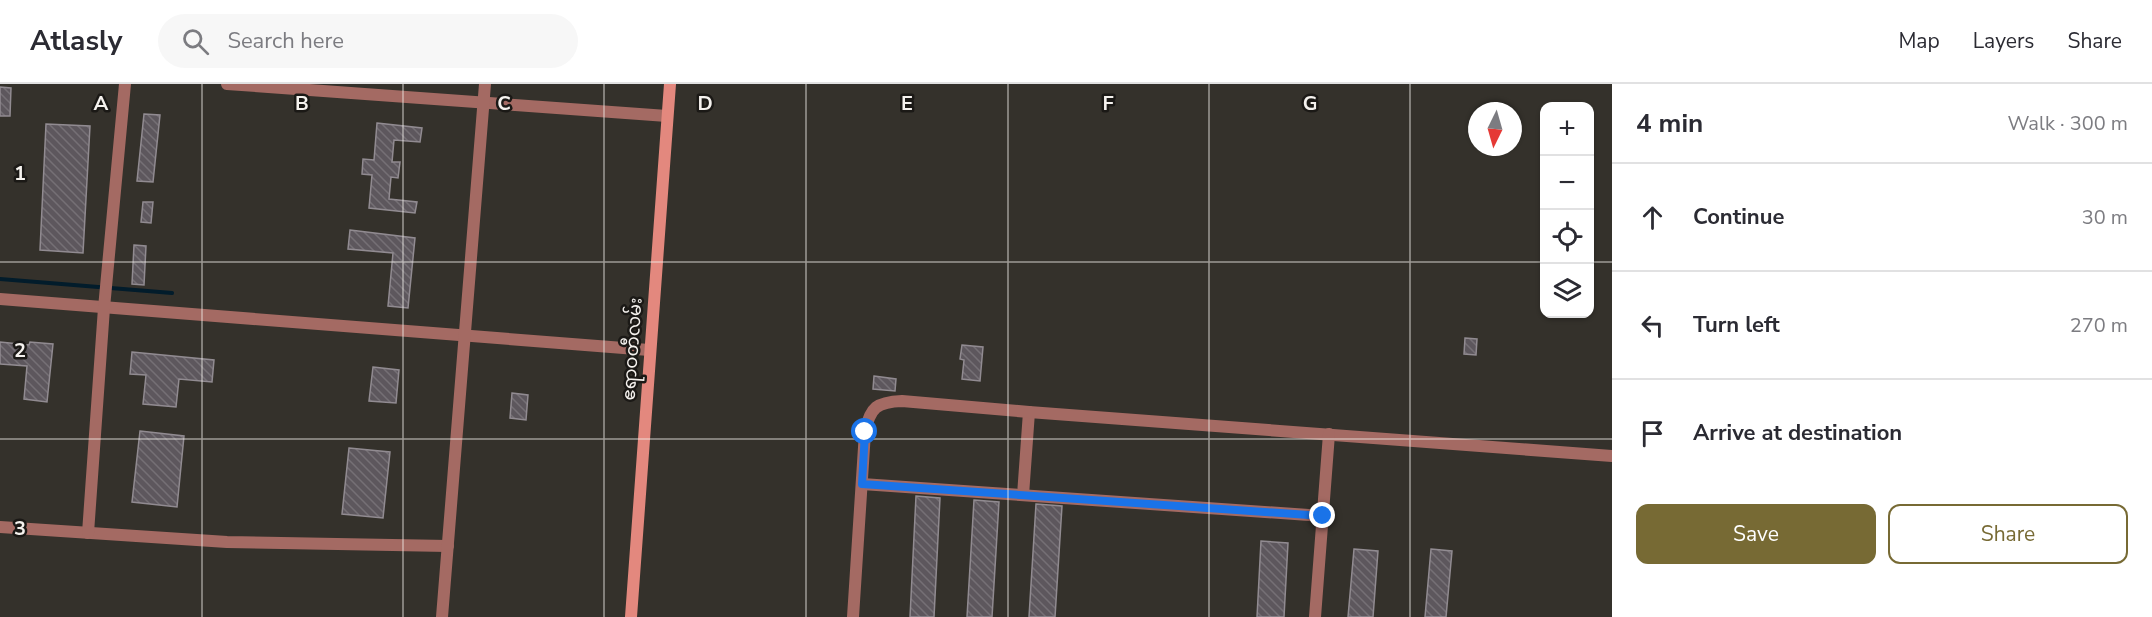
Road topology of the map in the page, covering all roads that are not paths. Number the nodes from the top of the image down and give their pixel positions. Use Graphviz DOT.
graph roads {
  1 [pos="125,84"];
  2 [pos="227,84"];
  3 [pos="485,84"];
  4 [pos="670,84"];
  5 [pos="289,86"];
  6 [pos="484,102"];
  7 [pos="668,116"];
  8 [pos="0,299"];
  9 [pos="104,308"];
  10 [pos="466,336"];
  11 [pos="649,350"];
  12 [pos="1029,412"];
  13 [pos="1329,434"];
  14 [pos="1612,456"];
  15 [pos="862,484"];
  16 [pos="1023,495"];
  17 [pos="1323,516"];
  18 [pos="0,527"];
  19 [pos="88,533"];
  20 [pos="448,546"];
  21 [pos="442,617"];
  22 [pos="631,617"];
  23 [pos="854,617"];
  24 [pos="1315,617"];
  1 -- 9 [label="street"];
  2 -- 5 [label="street"];
  3 -- 6 [label="street"];
  4 -- 7 [label="street, ဧရာဝတီလမ်း"];
  5 -- 6 [label="street"];
  6 -- 7 [label="street"];
  6 -- 10 [label="street"];
  7 -- 11 [label="street, ဧရာဝတီလမ်း"];
  8 -- 9 [label="street"];
  9 -- 10 [label="street"];
  9 -- 19 [label="street"];
  10 -- 11 [label="street"];
  10 -- 20 [label="street"];
  11 -- 22 [label="street, ဧရာဝတီလမ်း"];
  12 -- 13 [label="street"];
  12 -- 15 [label="street"];
  12 -- 16 [label="street"];
  13 -- 14 [label="street"];
  13 -- 17 [label="street"];
  15 -- 16 [label="street"];
  15 -- 23 [label="street"];
  16 -- 17 [label="street"];
  17 -- 24 [label="street"];
  18 -- 19 [label="street"];
  19 -- 20 [label="street"];
  20 -- 21 [label="street"];
}
